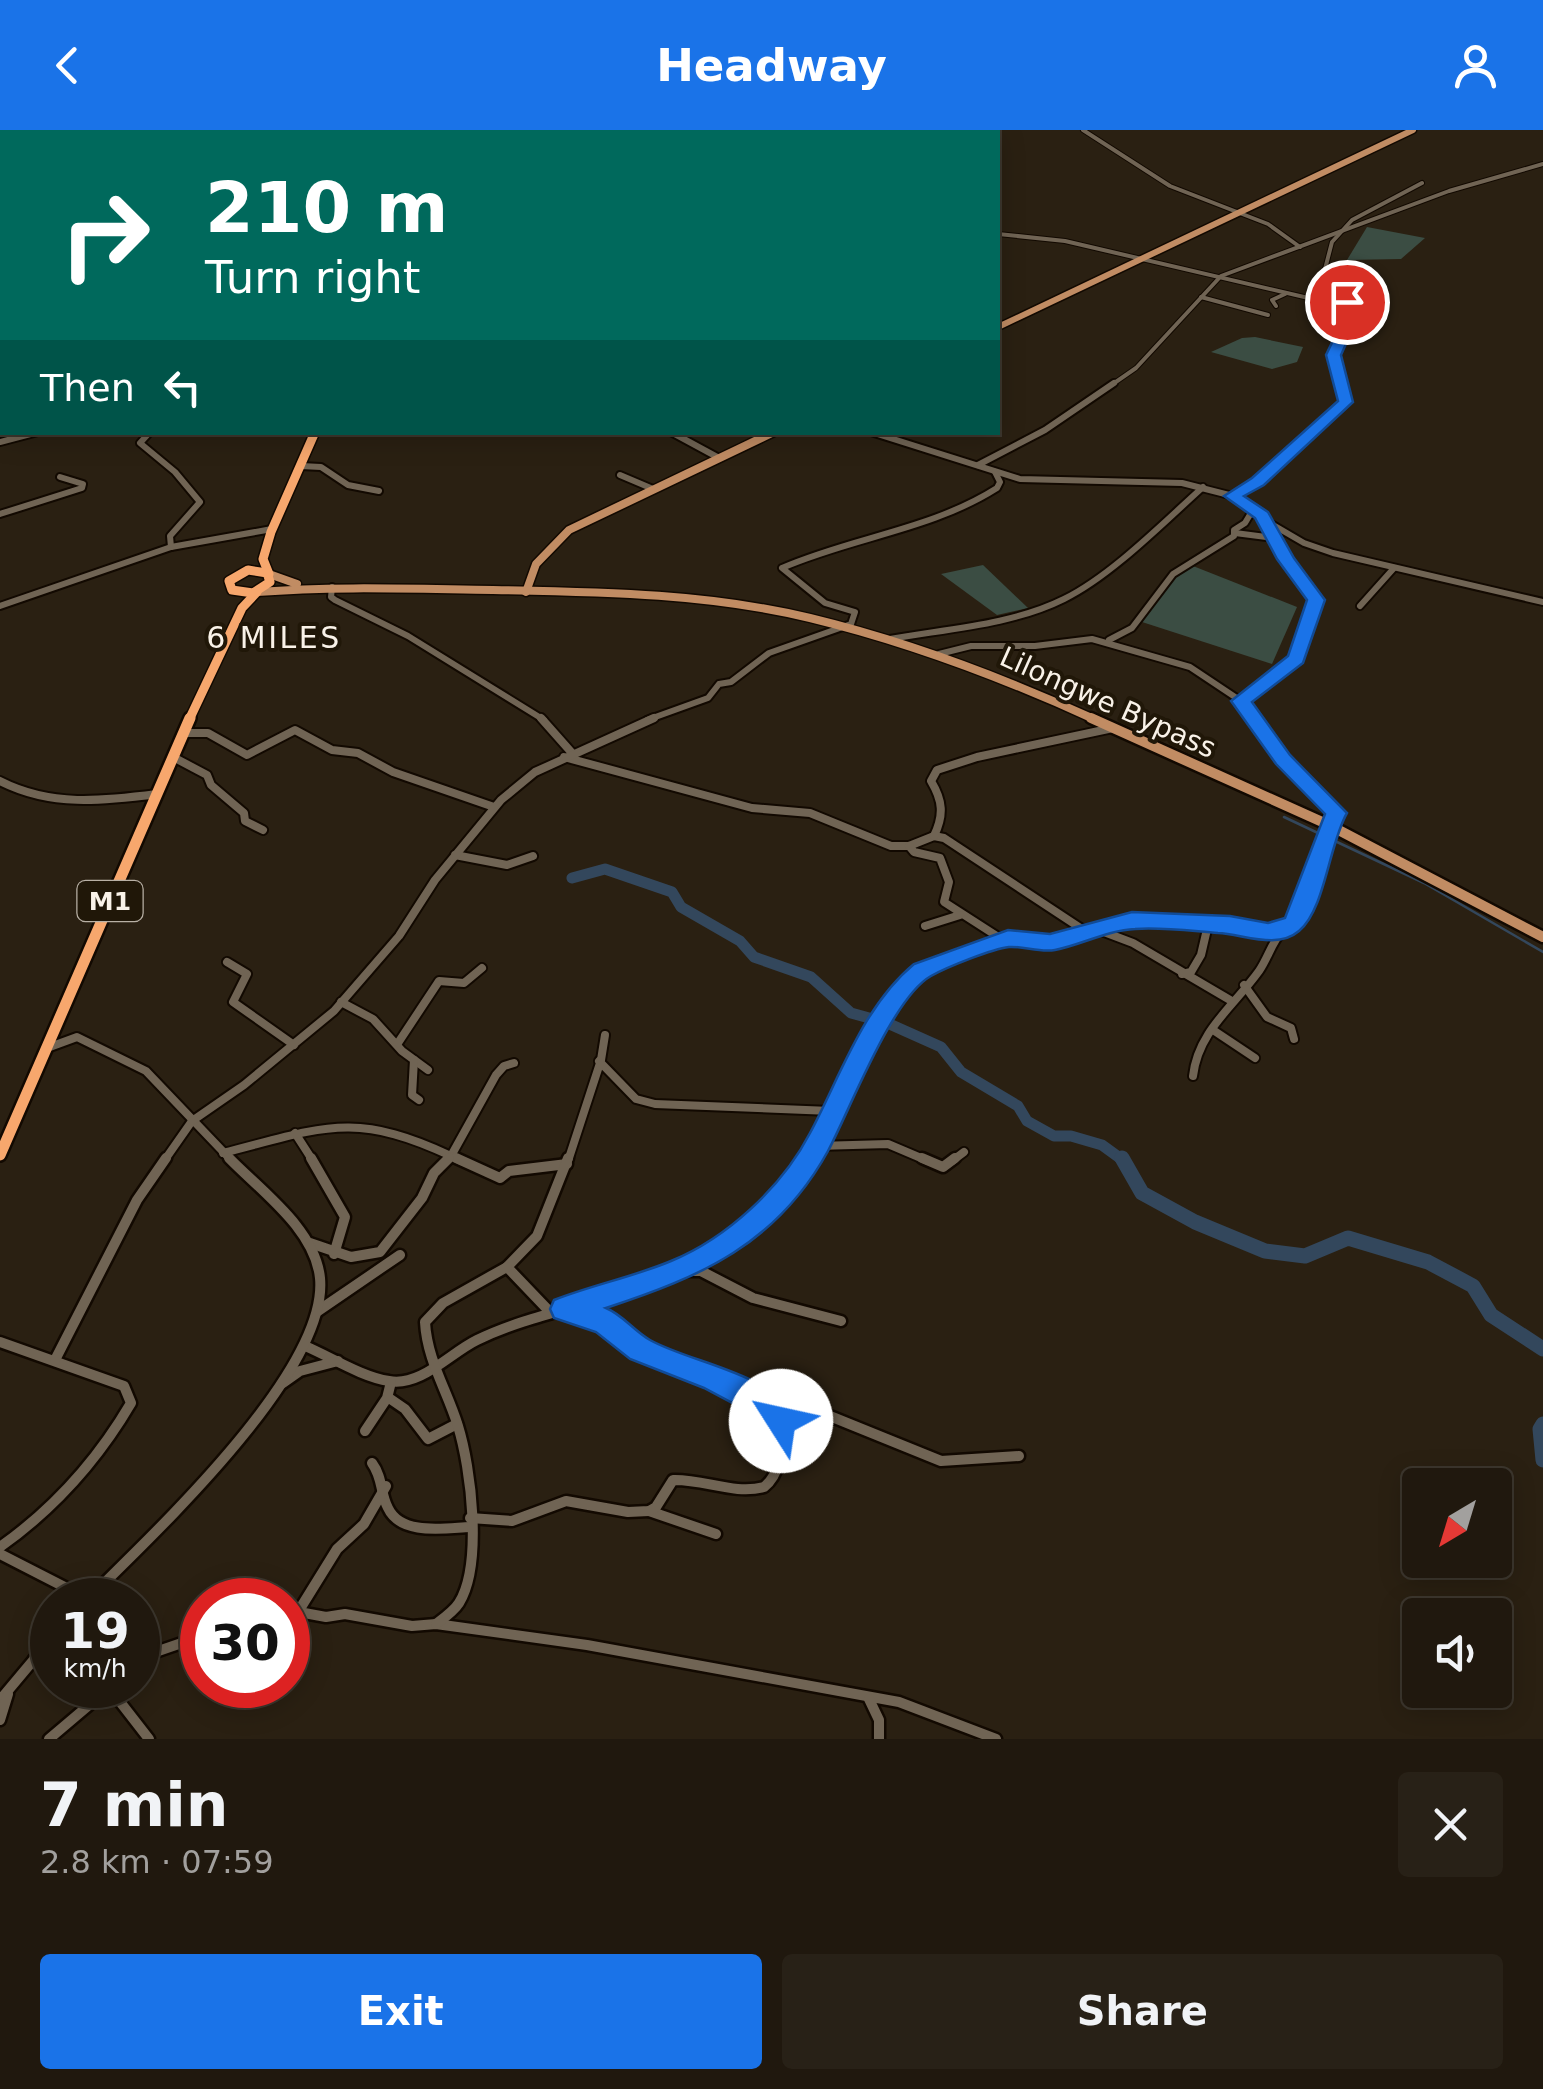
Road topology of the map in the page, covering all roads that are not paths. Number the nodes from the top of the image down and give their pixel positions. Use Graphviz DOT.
graph roads {
  1 [pos="1082,130"];
  2 [pos="1413,130"];
  3 [pos="1543,164"];
  4 [pos="1422,182"];
  5 [pos="1239,212"];
  6 [pos="1344,232"];
  7 [pos="1000,234"];
  8 [pos="1300,247"];
  9 [pos="1141,259"];
  10 [pos="1218,277"];
  11 [pos="1285,294"];
  12 [pos="1201,297"];
  13 [pos="1317,300"];
  14 [pos="1351,301"];
  15 [pos="1276,306"];
  16 [pos="1337,312"];
  17 [pos="1268,315"];
  18 [pos="1000,325"];
  19 [pos="27,435"];
  20 [pos="147,435"];
  21 [pos="313,435"];
  22 [pos="677,435"];
  23 [pos="768,435"];
  24 [pos="882,435"];
  25 [pos="0,442"];
  26 [pos="719,458"];
  27 [pos="978,465"];
  28 [pos="301,466"];
  29 [pos="995,472"];
  30 [pos="620,475"];
  31 [pos="60,477"];
  32 [pos="1203,487"];
  33 [pos="653,490"];
  34 [pos="379,491"];
  35 [pos="1233,496"];
  36 [pos="1254,508"];
  37 [pos="0,514"];
  38 [pos="1265,520"];
  39 [pos="272,531"];
  40 [pos="1235,533"];
  41 [pos="1274,538"];
  42 [pos="170,547"];
  43 [pos="1394,568"];
  44 [pos="238,573"];
  45 [pos="268,574"];
  46 [pos="327,587"];
  47 [pos="531,587"];
  48 [pos="230,588"];
  49 [pos="433,589"];
  50 [pos="257,592"];
  51 [pos="686,599"];
  52 [pos="1543,602"];
  53 [pos="0,606"];
  54 [pos="1360,606"];
  55 [pos="844,626"];
  56 [pos="890,638"];
  57 [pos="1101,641"];
  58 [pos="221,647"];
  59 [pos="939,654"];
  60 [pos="1240,701"];
  61 [pos="1114,728"];
  62 [pos="184,732"];
  63 [pos="568,755"];
  64 [pos="173,757"];
  65 [pos="0,781"];
  66 [pos="5,790"];
  67 [pos="156,794"];
  68 [pos="494,807"];
  69 [pos="263,830"];
  70 [pos="1326,832"];
  71 [pos="934,836"];
  72 [pos="909,846"];
  73 [pos="455,854"];
  74 [pos="533,856"];
  75 [pos="960,916"];
  76 [pos="1208,925"];
  77 [pos="926,926"];
  78 [pos="1091,931"];
  79 [pos="1282,931"];
  80 [pos="1543,937"];
  81 [pos="1003,940"];
  82 [pos="227,962"];
  83 [pos="482,968"];
  84 [pos="1182,974"];
  85 [pos="1244,985"];
  86 [pos="1230,1000"];
  87 [pos="342,1002"];
  88 [pos="1213,1030"];
  89 [pos="606,1035"];
  90 [pos="1294,1038"];
  91 [pos="398,1043"];
  92 [pos="294,1046"];
  93 [pos="47,1048"];
  94 [pos="1255,1058"];
  95 [pos="414,1060"];
  96 [pos="599,1061"];
  97 [pos="514,1063"];
  98 [pos="428,1070"];
  99 [pos="1193,1076"];
  100 [pos="419,1100"];
  101 [pos="832,1111"];
  102 [pos="192,1122"];
  103 [pos="295,1133"];
  104 [pos="817,1146"];
  105 [pos="223,1152"];
  106 [pos="964,1152"];
  107 [pos="0,1155"];
  108 [pos="451,1156"];
  109 [pos="566,1164"];
  110 [pos="310,1243"];
  111 [pos="334,1254"];
  112 [pos="400,1255"];
  113 [pos="507,1268"];
  114 [pos="679,1271"];
  115 [pos="564,1309"];
  116 [pos="318,1311"];
  117 [pos="551,1312"];
  118 [pos="841,1321"];
  119 [pos="0,1342"];
  120 [pos="305,1346"];
  121 [pos="55,1360"];
  122 [pos="338,1360"];
  123 [pos="432,1368"];
  124 [pos="390,1382"];
  125 [pos="273,1391"];
  126 [pos="389,1398"];
  127 [pos="757,1401"];
  128 [pos="457,1424"];
  129 [pos="364,1431"];
  130 [pos="1018,1456"];
  131 [pos="372,1463"];
  132 [pos="386,1486"];
  133 [pos="649,1511"];
  134 [pos="470,1523"];
  135 [pos="716,1534"];
  136 [pos="0,1551"];
  137 [pos="50,1578"];
  138 [pos="109,1578"];
  139 [pos="310,1593"];
  140 [pos="310,1614"];
  141 [pos="436,1624"];
  142 [pos="30,1664"];
  143 [pos="5,1695"];
  144 [pos="869,1699"];
  145 [pos="84,1708"];
  146 [pos="122,1708"];
  147 [pos="0,1720"];
  148 [pos="49,1739"];
  149 [pos="149,1739"];
  150 [pos="880,1739"];
  151 [pos="996,1739"];
  1 -- 5 [label="street"];
  2 -- 5 [label="main road"];
  3 -- 6 [label="street"];
  4 -- 6 [label="street"];
  5 -- 8 [label="street"];
  5 -- 9 [label="main road"];
  6 -- 8 [label="street"];
  6 -- 13 [label="street"];
  7 -- 9 [label="street"];
  8 -- 10 [label="street"];
  9 -- 10 [label="street"];
  9 -- 18 [label="main road"];
  10 -- 11 [label="street"];
  10 -- 12 [label="street"];
  11 -- 13 [label="street"];
  11 -- 15 [label="street"];
  12 -- 17 [label="street"];
  12 -- 27 [label="street"];
  13 -- 16 [label="street"];
  14 -- 16 [label="street"];
  16 -- 35 [label="street"];
  19 -- 25 [label="street"];
  20 -- 42 [label="street"];
  21 -- 28 [label="highway, M1"];
  22 -- 26 [label="street"];
  23 -- 26 [label="main road"];
  24 -- 27 [label="street"];
  26 -- 33 [label="main road"];
  27 -- 29 [label="street"];
  28 -- 34 [label="street"];
  28 -- 39 [label="highway, M1"];
  29 -- 32 [label="street"];
  29 -- 55 [label="street"];
  30 -- 33 [label="street"];
  31 -- 37 [label="street"];
  32 -- 35 [label="street"];
  32 -- 56 [label="street"];
  33 -- 47 [label="main road"];
  35 -- 36 [label="street"];
  36 -- 38 [label="street"];
  36 -- 40 [label="street"];
  38 -- 41 [label="street"];
  38 -- 43 [label="street"];
  39 -- 42 [label="street"];
  39 -- 44 [label="highway, M1"];
  39 -- 45 [label="highway, M1"];
  40 -- 41 [label="street"];
  40 -- 57 [label="street"];
  41 -- 60 [label="street"];
  42 -- 53 [label="street"];
  43 -- 52 [label="street"];
  43 -- 54 [label="street"];
  44 -- 45 [label="highway"];
  44 -- 48 [label="highway, M1"];
  45 -- 46 [label="main road, Lilongwe Bypass"];
  45 -- 50 [label="highway, M1"];
  46 -- 49 [label="main road, Lilongwe Bypass"];
  46 -- 50 [label="main road, Lilongwe Bypass"];
  46 -- 63 [label="street"];
  47 -- 49 [label="main road, Lilongwe Bypass"];
  47 -- 49 [label="main road, Lilongwe Bypass"];
  47 -- 51 [label="main road, Lilongwe Bypass"];
  47 -- 51 [label="main road, Lilongwe Bypass"];
  48 -- 50 [label="highway"];
  48 -- 58 [label="highway, M1"];
  50 -- 58 [label="highway, M1"];
  51 -- 55 [label="main road, Lilongwe Bypass"];
  55 -- 56 [label="main road, Lilongwe Bypass"];
  55 -- 63 [label="street"];
  56 -- 59 [label="main road, Lilongwe Bypass"];
  57 -- 59 [label="street"];
  57 -- 60 [label="street"];
  58 -- 62 [label="highway, M1"];
  59 -- 61 [label="main road, Lilongwe Bypass"];
  60 -- 70 [label="street"];
  61 -- 70 [label="main road, Lilongwe Bypass"];
  61 -- 71 [label="street"];
  62 -- 64 [label="highway, M1"];
  62 -- 68 [label="street"];
  63 -- 68 [label="street"];
  63 -- 72 [label="street"];
  64 -- 67 [label="highway, M1"];
  64 -- 69 [label="street"];
  65 -- 66 [label="street"];
  66 -- 67 [label="street"];
  67 -- 93 [label="highway, M1"];
  68 -- 73 [label="street"];
  70 -- 79 [label="street"];
  70 -- 80 [label="main road, Lilongwe Bypass"];
  71 -- 72 [label="street"];
  71 -- 78 [label="street"];
  72 -- 75 [label="street"];
  73 -- 74 [label="street"];
  73 -- 87 [label="street"];
  75 -- 77 [label="street"];
  75 -- 81 [label="street"];
  76 -- 78 [label="street"];
  76 -- 79 [label="street"];
  76 -- 84 [label="street"];
  78 -- 81 [label="street"];
  78 -- 84 [label="street"];
  79 -- 85 [label="street"];
  81 -- 101 [label="street"];
  82 -- 92 [label="street"];
  83 -- 91 [label="street"];
  84 -- 86 [label="street"];
  85 -- 86 [label="street"];
  85 -- 90 [label="street"];
  86 -- 88 [label="street"];
  87 -- 91 [label="street"];
  87 -- 92 [label="street"];
  88 -- 94 [label="street"];
  88 -- 99 [label="street"];
  89 -- 96 [label="street"];
  91 -- 95 [label="street"];
  92 -- 102 [label="street"];
  93 -- 102 [label="street"];
  93 -- 107 [label="highway, M1"];
  95 -- 98 [label="street"];
  95 -- 100 [label="street"];
  96 -- 101 [label="street"];
  96 -- 109 [label="street"];
  97 -- 108 [label="street"];
  101 -- 104 [label="street"];
  102 -- 105 [label="street"];
  102 -- 121 [label="street"];
  103 -- 105 [label="street"];
  103 -- 108 [label="street"];
  103 -- 111 [label="street"];
  104 -- 106 [label="street"];
  104 -- 114 [label="street"];
  105 -- 110 [label="street"];
  108 -- 109 [label="street"];
  108 -- 111 [label="street"];
  109 -- 113 [label="street"];
  110 -- 111 [label="street"];
  110 -- 116 [label="street"];
  112 -- 116 [label="street"];
  113 -- 117 [label="street"];
  113 -- 123 [label="street"];
  114 -- 115 [label="street"];
  114 -- 118 [label="street"];
  115 -- 117 [label="street"];
  115 -- 127 [label="street"];
  116 -- 120 [label="street"];
  117 -- 123 [label="street"];
  119 -- 121 [label="street"];
  120 -- 122 [label="street"];
  120 -- 125 [label="street"];
  121 -- 136 [label="street"];
  122 -- 124 [label="street"];
  122 -- 125 [label="street"];
  123 -- 124 [label="street"];
  123 -- 128 [label="street"];
  124 -- 126 [label="street"];
  125 -- 138 [label="street"];
  126 -- 128 [label="street"];
  126 -- 129 [label="street"];
  127 -- 130 [label="street"];
  127 -- 133 [label="street"];
  128 -- 134 [label="street"];
  131 -- 132 [label="street"];
  132 -- 134 [label="street"];
  132 -- 139 [label="street"];
  133 -- 134 [label="street"];
  133 -- 135 [label="street"];
  134 -- 141 [label="street"];
  136 -- 137 [label="street"];
  140 -- 141 [label="street"];
  141 -- 144 [label="street"];
  142 -- 143 [label="street"];
  143 -- 147 [label="street"];
  144 -- 150 [label="street"];
  144 -- 151 [label="street"];
  145 -- 148 [label="street"];
  146 -- 149 [label="street"];
}
